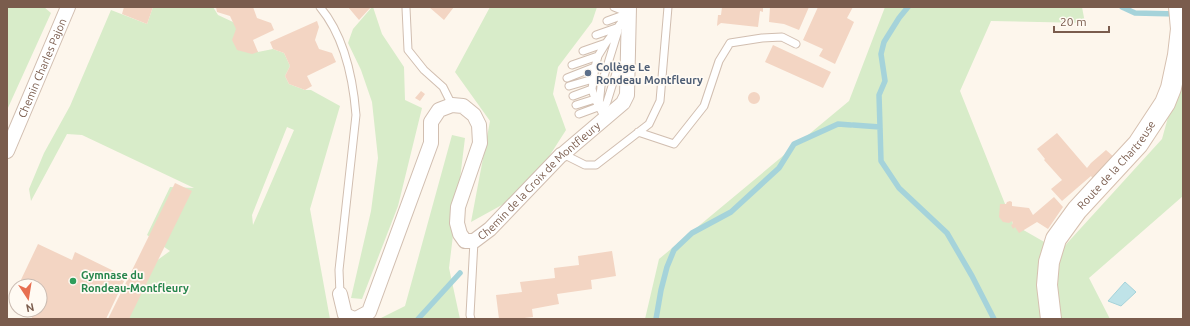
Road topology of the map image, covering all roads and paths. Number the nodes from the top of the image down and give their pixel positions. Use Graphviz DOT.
graph roads {
  1 [pos="68,7"];
  2 [pos="320,7"];
  3 [pos="614,7"];
  4 [pos="668,7"];
  5 [pos="1179,7"];
  6 [pos="406,8"];
  7 [pos="629,10"];
  8 [pos="607,21"];
  9 [pos="619,27"];
  10 [pos="596,35"];
  11 [pos="606,43"];
  12 [pos="796,44"];
  13 [pos="583,50"];
  14 [pos="598,56"];
  15 [pos="572,65"];
  16 [pos="595,68"];
  17 [pos="567,78"];
  18 [pos="593,79"];
  19 [pos="569,86"];
  20 [pos="592,89"];
  21 [pos="573,96"];
  22 [pos="595,99"];
  23 [pos="452,105"];
  24 [pos="576,105"];
  25 [pos="602,112"];
  26 [pos="579,114"];
  27 [pos="638,132"];
  28 [pos="7,151"];
  29 [pos="563,154"];
  30 [pos="474,241"];
  31 [pos="340,294"];
  32 [pos="355,319"];
  33 [pos="471,319"];
  34 [pos="1051,319"];
  1 -- 28 [label="street, Chemin Charles Pajon"];
  2 -- 31 [label="lane"];
  3 -- 7 [label="lane"];
  4 -- 27 [label="lane"];
  5 -- 34 [label="main road, Route de la Chartreuse"];
  6 -- 23 [label="lane"];
  7 -- 8 [label="lane"];
  7 -- 9 [label="lane"];
  7 -- 25 [label="street, Chemin de la Croix de Montfleury"];
  9 -- 10 [label="lane"];
  9 -- 11 [label="lane"];
  9 -- 25 [label="lane"];
  11 -- 13 [label="lane"];
  11 -- 14 [label="lane"];
  12 -- 27 [label="lane"];
  14 -- 15 [label="lane"];
  14 -- 16 [label="lane"];
  16 -- 17 [label="lane"];
  16 -- 18 [label="lane"];
  18 -- 19 [label="lane"];
  18 -- 20 [label="lane"];
  20 -- 21 [label="lane"];
  20 -- 22 [label="lane"];
  22 -- 24 [label="lane"];
  22 -- 25 [label="lane"];
  23 -- 30 [label="street, Chemin de la Croix de Montfleury"];
  23 -- 32 [label="street"];
  25 -- 26 [label="lane"];
  25 -- 29 [label="street, Chemin de la Croix de Montfleury"];
  27 -- 29 [label="lane"];
  29 -- 30 [label="street, Chemin de la Croix de Montfleury"];
  30 -- 33 [label="lane"];
  31 -- 32 [label="street"];
}
